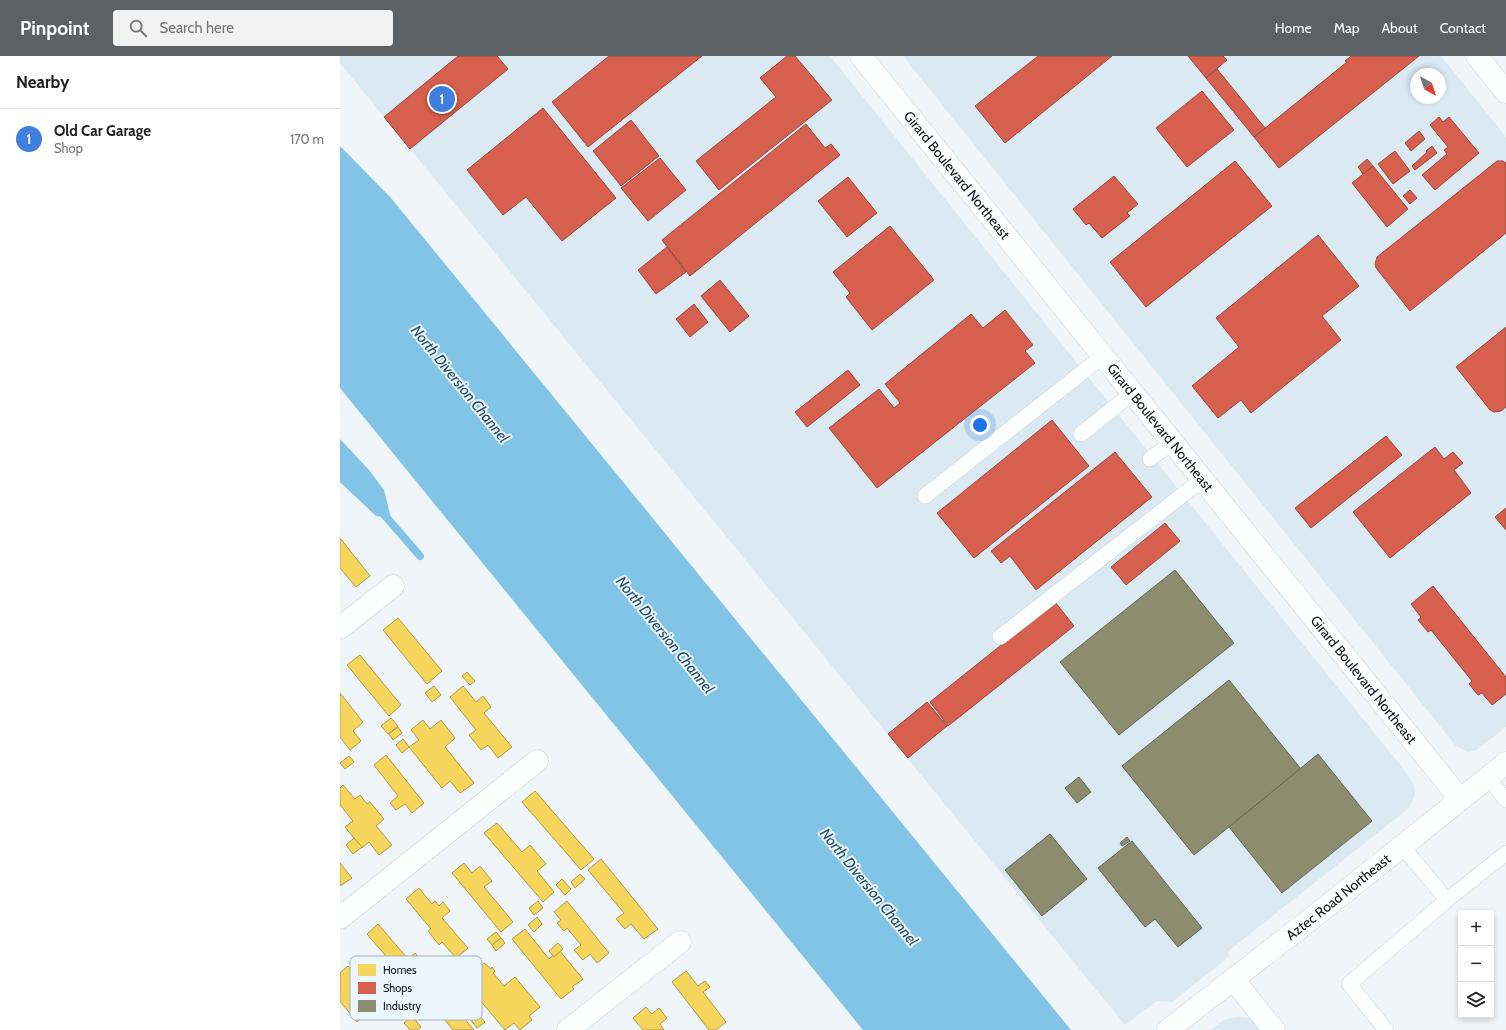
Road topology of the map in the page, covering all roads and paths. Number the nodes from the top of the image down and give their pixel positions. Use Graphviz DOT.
graph roads {
  1 [pos="861,56"];
  2 [pos="1477,56"];
  3 [pos="1506,92"];
  4 [pos="1103,356"];
  5 [pos="1133,393"];
  6 [pos="1081,434"];
  7 [pos="1173,442"];
  8 [pos="1150,460"];
  9 [pos="1203,479"];
  10 [pos="925,496"];
  11 [pos="393,586"];
  12 [pos="340,628"];
  13 [pos="1000,637"];
  14 [pos="537,761"];
  15 [pos="1506,763"];
  16 [pos="1487,778"];
  17 [pos="1460,798"];
  18 [pos="1506,800"];
  19 [pos="1402,846"];
  20 [pos="1506,853"];
  21 [pos="1446,900"];
  22 [pos="340,918"];
  23 [pos="680,942"];
  24 [pos="1233,980"];
  25 [pos="568,1030"];
  26 [pos="1168,1030"];
  27 [pos="1274,1030"];
  28 [pos="1386,1030"];
  1 -- 4 [label="street, Girard Boulevard Northeast"];
  2 -- 3 [label="street"];
  4 -- 5 [label="street, Girard Boulevard Northeast"];
  4 -- 10 [label="lane"];
  5 -- 6 [label="lane"];
  5 -- 7 [label="street, Girard Boulevard Northeast"];
  7 -- 8 [label="lane"];
  7 -- 9 [label="street, Girard Boulevard Northeast"];
  9 -- 13 [label="lane"];
  9 -- 17 [label="street, Girard Boulevard Northeast"];
  11 -- 12 [label="street"];
  14 -- 22 [label="street"];
  15 -- 16 [label="street, Aztec Road Northeast"];
  16 -- 17 [label="street, Aztec Road Northeast"];
  16 -- 18 [label="lane"];
  17 -- 19 [label="street, Aztec Road Northeast"];
  19 -- 21 [label="lane"];
  19 -- 24 [label="street, Aztec Road Northeast"];
  20 -- 21 [label="lane"];
  21 -- 28 [label="lane"];
  23 -- 25 [label="street"];
  24 -- 26 [label="street, Aztec Road Northeast"];
  24 -- 27 [label="street"];
}
